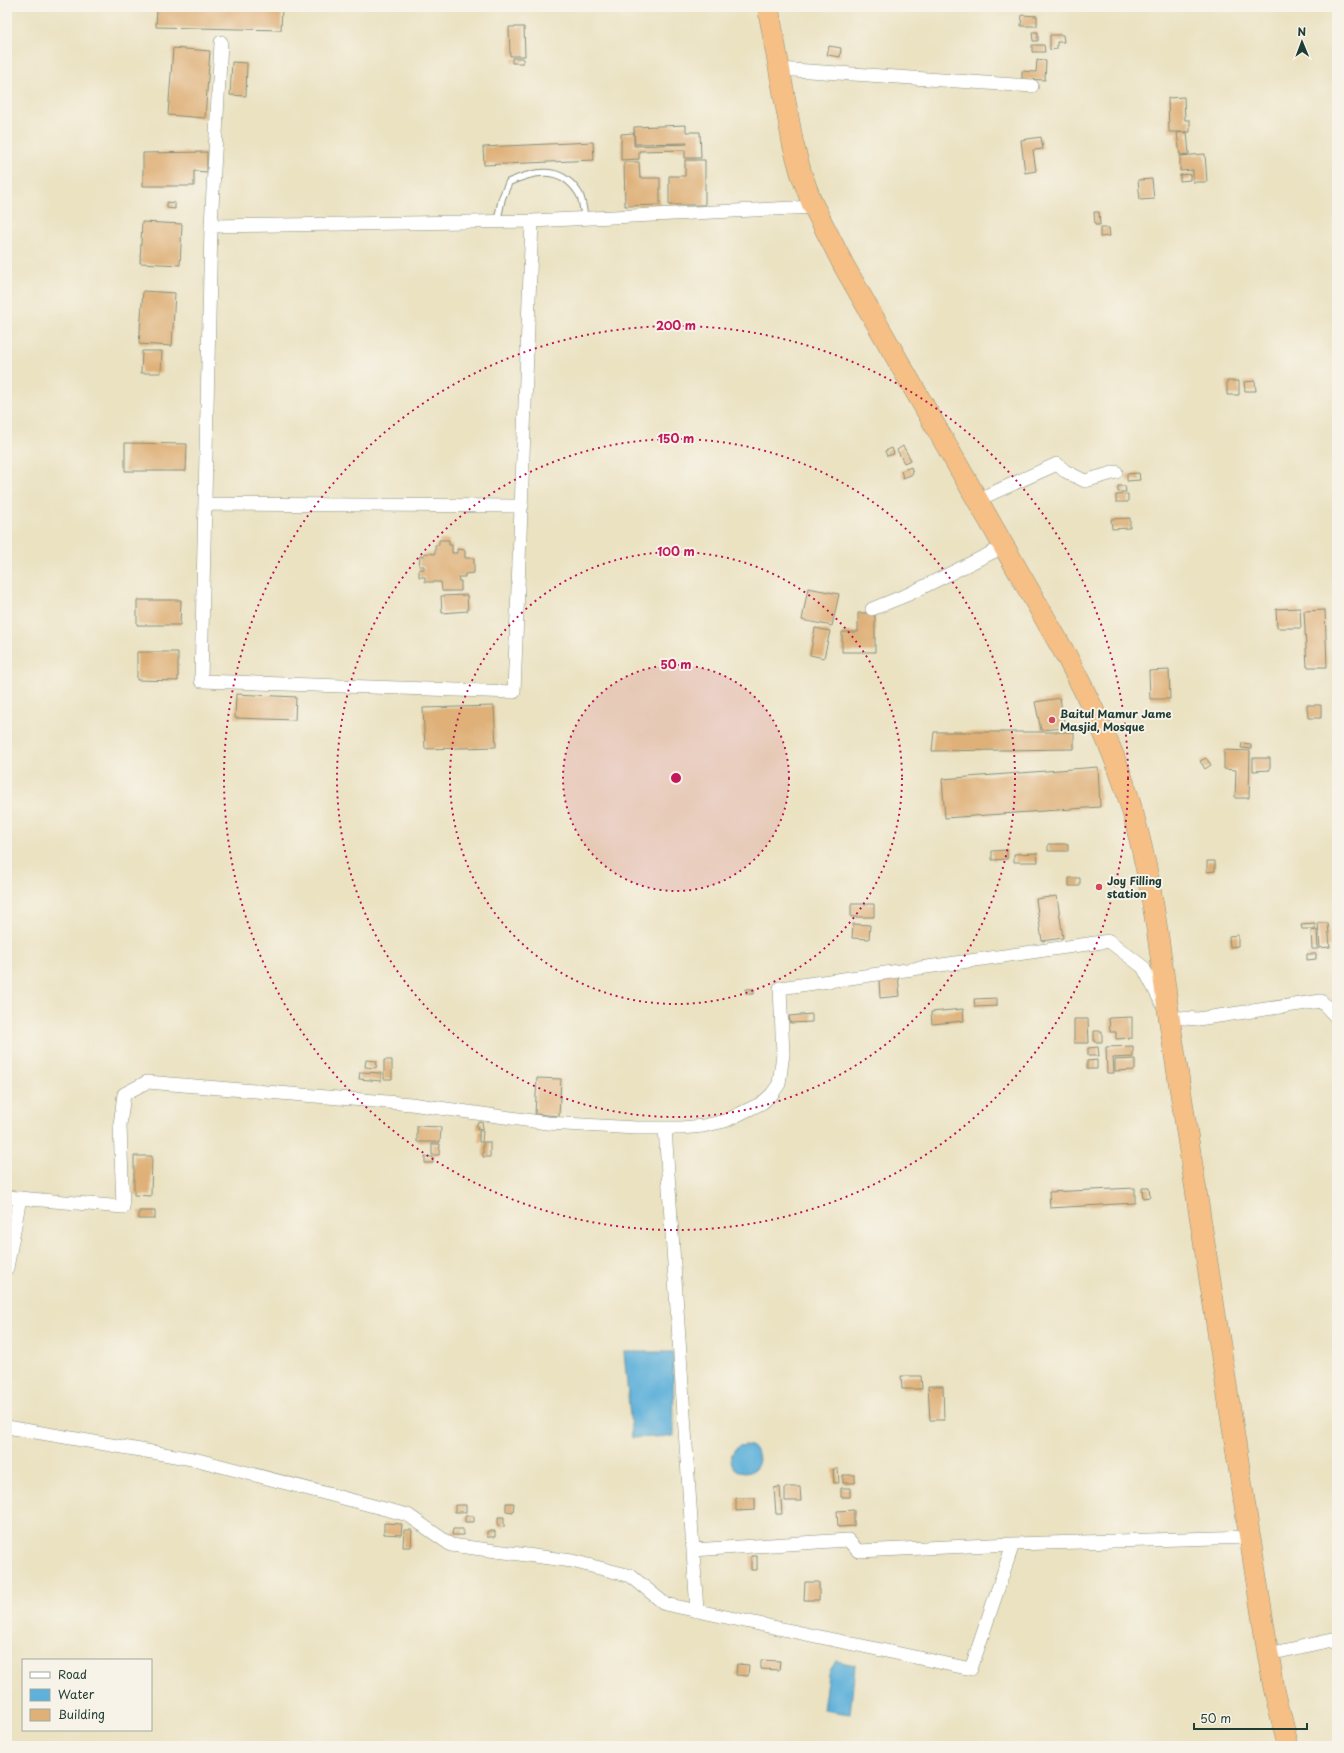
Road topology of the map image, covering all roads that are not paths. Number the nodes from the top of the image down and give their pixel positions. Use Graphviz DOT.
graph roads {
  1 [pos="768,7"];
  2 [pos="221,42"];
  3 [pos="779,69"];
  4 [pos="1032,86"];
  5 [pos="814,207"];
  6 [pos="585,218"];
  7 [pos="532,221"];
  8 [pos="496,222"];
  9 [pos="212,226"];
  10 [pos="1116,472"];
  11 [pos="977,500"];
  12 [pos="205,504"];
  13 [pos="522,506"];
  14 [pos="1004,547"];
  15 [pos="872,609"];
  16 [pos="1169,1017"];
  17 [pos="1337,1018"];
  18 [pos="665,1128"];
  19 [pos="7,1197"];
  20 [pos="20,1198"];
  21 [pos="7,1268"];
  22 [pos="7,1427"];
  23 [pos="1250,1537"];
  24 [pos="1013,1544"];
  25 [pos="693,1550"];
  26 [pos="697,1611"];
  27 [pos="1337,1639"];
  28 [pos="1268,1654"];
  29 [pos="1288,1746"];
  1 -- 3 [label="highway"];
  2 -- 9 [label="street"];
  3 -- 4 [label="street"];
  3 -- 5 [label="highway"];
  5 -- 6 [label="street"];
  5 -- 11 [label="highway"];
  6 -- 7 [label="street"];
  6 -- 8 [label="lane"];
  7 -- 8 [label="street"];
  7 -- 13 [label="street"];
  8 -- 9 [label="street"];
  9 -- 12 [label="street"];
  10 -- 11 [label="street"];
  11 -- 14 [label="highway"];
  12 -- 13 [label="street"];
  12 -- 13 [label="street"];
  14 -- 15 [label="street"];
  14 -- 16 [label="highway"];
  16 -- 17 [label="street"];
  16 -- 18 [label="street"];
  16 -- 23 [label="highway"];
  18 -- 20 [label="street"];
  18 -- 25 [label="street"];
  19 -- 20 [label="street"];
  20 -- 21 [label="street"];
  22 -- 26 [label="street"];
  23 -- 24 [label="street"];
  23 -- 28 [label="highway"];
  24 -- 25 [label="street"];
  24 -- 26 [label="street"];
  25 -- 26 [label="street"];
  27 -- 28 [label="street"];
  28 -- 29 [label="highway"];
}
